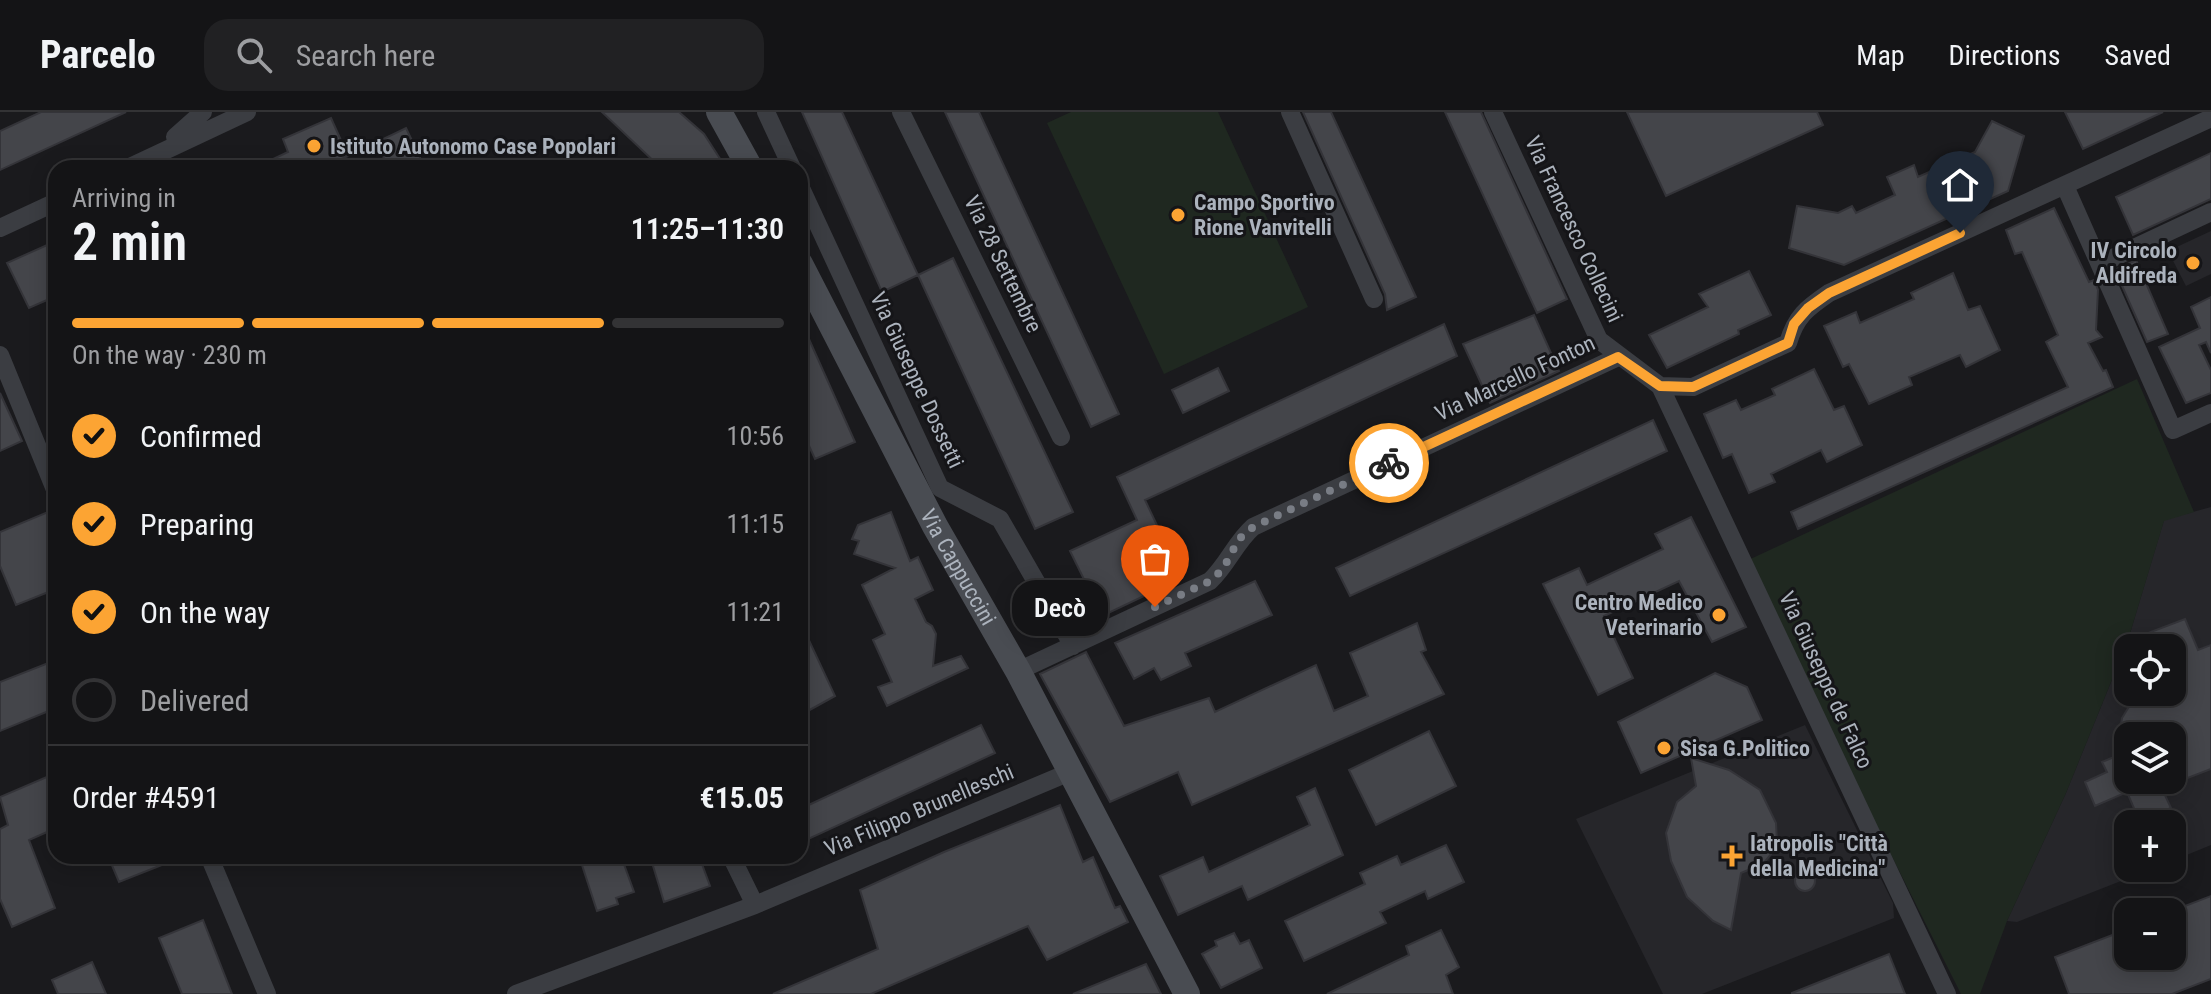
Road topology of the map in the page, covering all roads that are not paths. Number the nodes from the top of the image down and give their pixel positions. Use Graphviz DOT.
graph roads {
  1 [pos="203,112"];
  2 [pos="247,112"];
  3 [pos="719,112"];
  4 [pos="766,112"];
  5 [pos="901,112"];
  6 [pos="1290,112"];
  7 [pos="1493,112"];
  8 [pos="2211,118"];
  9 [pos="158,154"];
  10 [pos="145,160"];
  11 [pos="746,160"];
  12 [pos="788,160"];
  13 [pos="2065,186"];
  14 [pos="808,203"];
  15 [pos="48,206"];
  16 [pos="2211,212"];
  17 [pos="0,228"];
  18 [pos="2100,264"];
  19 [pos="808,280"];
  20 [pos="1374,299"];
  21 [pos="0,355"];
  22 [pos="1618,357"];
  23 [pos="1660,386"];
  24 [pos="2211,413"];
  25 [pos="1061,437"];
  26 [pos="48,455"];
  27 [pos="1073,646"];
  28 [pos="1018,671"];
  29 [pos="1070,772"];
  30 [pos="212,864"];
  31 [pos="735,864"];
  32 [pos="755,905"];
  33 [pos="267,994"];
  34 [pos="516,994"];
  35 [pos="1187,994"];
  36 [pos="1947,994"];
  1 -- 9 [label="street"];
  2 -- 9 [label="street"];
  3 -- 11 [label="street"];
  4 -- 12 [label="street"];
  5 -- 25 [label="street, Via 28 Settembre"];
  6 -- 20 [label="street"];
  7 -- 22 [label="street, Via Francesco Collecini"];
  8 -- 13 [label="street"];
  9 -- 10 [label="street"];
  13 -- 18 [label="street"];
  13 -- 23 [label="street"];
  14 -- 27 [label="street, Via Giuseppe Dossetti"];
  15 -- 17 [label="street"];
  16 -- 18 [label="street"];
  18 -- 24 [label="street"];
  19 -- 28 [label="street, Via Cappuccini"];
  21 -- 26 [label="street"];
  22 -- 23 [label="street, Via Francesco Collecini"];
  22 -- 27 [label="street, Via Marcello Fonton"];
  23 -- 36 [label="street, Via Giuseppe de Falco"];
  27 -- 28 [label="street, Via Marcello Fonton"];
  28 -- 29 [label="street, Via Cappuccini"];
  29 -- 32 [label="street, Via Filippo Brunelleschi"];
  29 -- 35 [label="street, Via Cappuccini"];
  30 -- 33 [label="street"];
  31 -- 32 [label="street"];
  32 -- 34 [label="street, Via Filippo Brunelleschi"];
}
